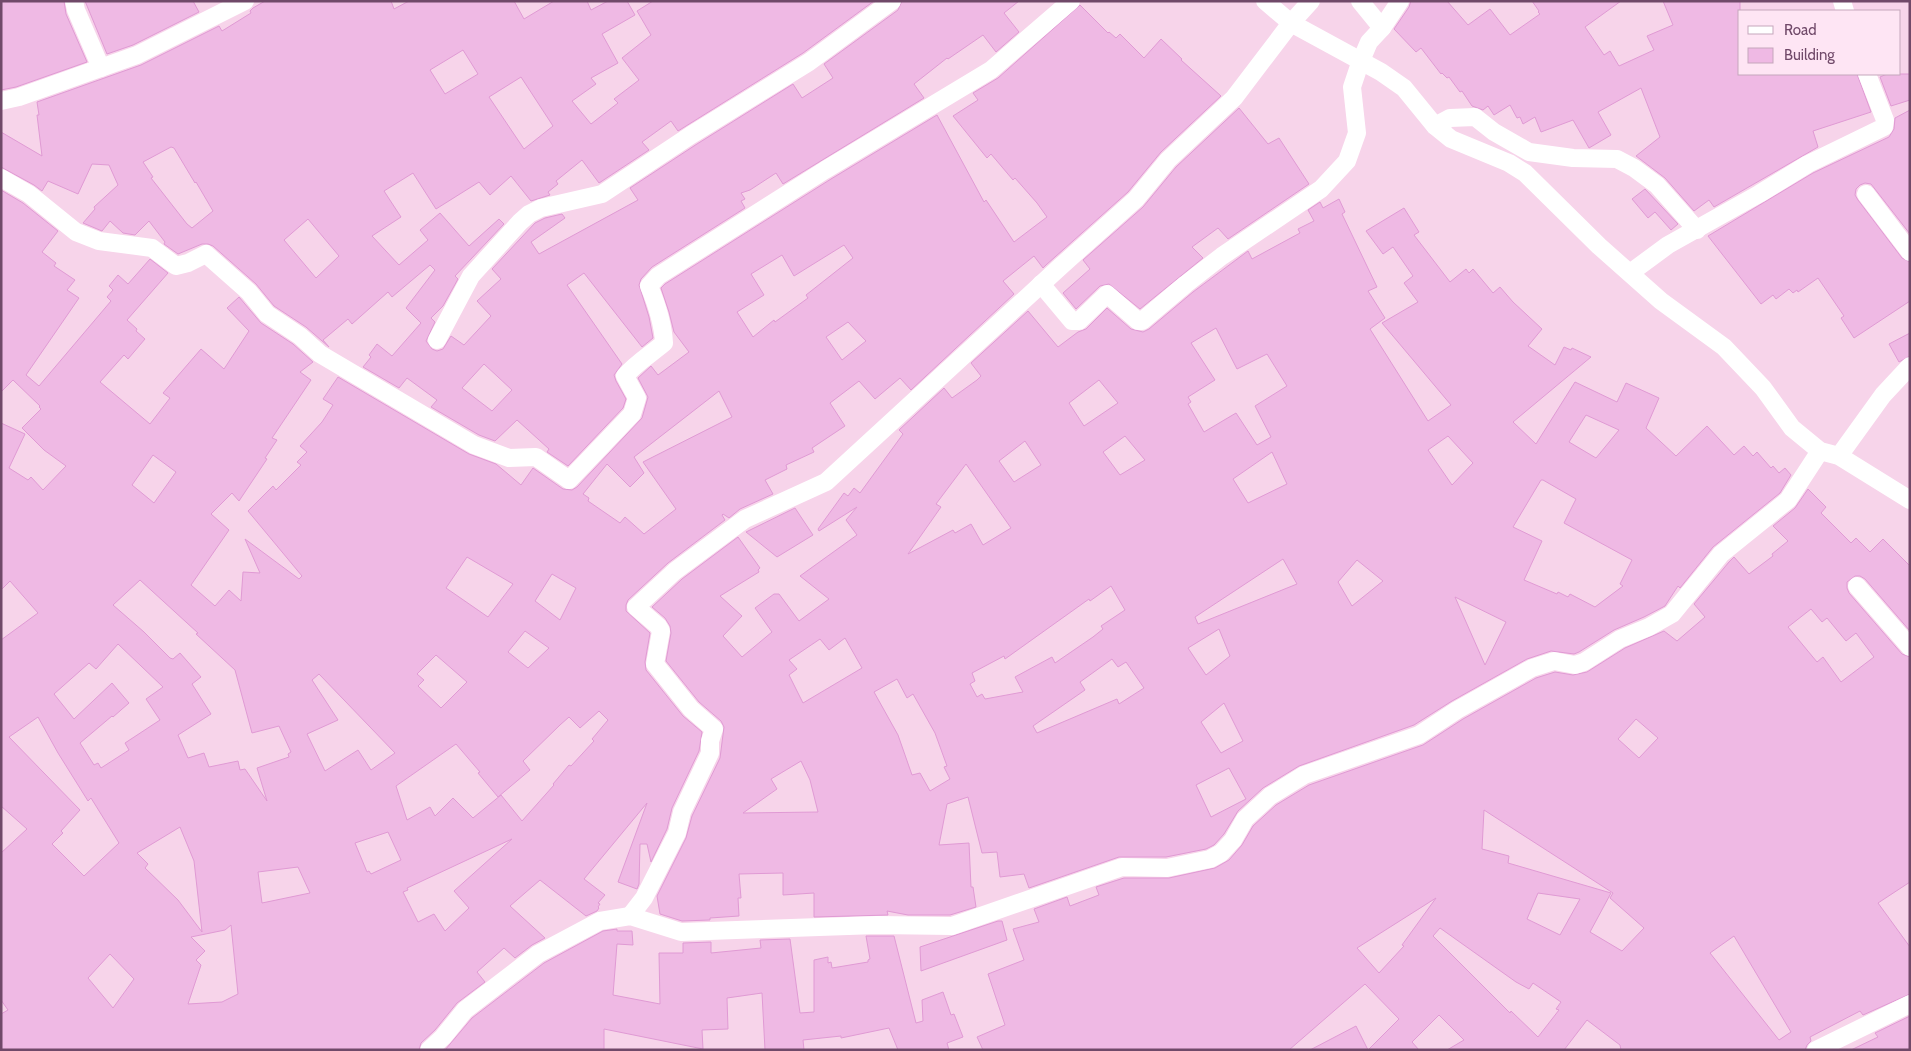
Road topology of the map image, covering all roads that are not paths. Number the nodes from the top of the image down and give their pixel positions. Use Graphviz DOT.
graph roads {
  1 [pos="74,1"];
  2 [pos="245,1"];
  3 [pos="892,1"];
  4 [pos="1071,1"];
  5 [pos="1264,1"];
  6 [pos="1310,1"];
  7 [pos="1360,1"];
  8 [pos="1400,1"];
  9 [pos="1290,23"];
  10 [pos="1382,28"];
  11 [pos="1360,63"];
  12 [pos="101,68"];
  13 [pos="1867,75"];
  14 [pos="1,101"];
  15 [pos="1435,126"];
  16 [pos="1,178"];
  17 [pos="1866,194"];
  18 [pos="1697,230"];
  19 [pos="1910,252"];
  20 [pos="1630,273"];
  21 [pos="1041,284"];
  22 [pos="437,340"];
  23 [pos="1910,366"];
  24 [pos="1820,451"];
  25 [pos="1839,456"];
  26 [pos="1910,500"];
  27 [pos="1857,586"];
  28 [pos="1910,647"];
  29 [pos="630,916"];
  30 [pos="1910,1004"];
  31 [pos="429,1050"];
  32 [pos="1816,1050"];
  1 -- 12 [label="street"];
  2 -- 12 [label="street"];
  3 -- 22 [label="street"];
  4 -- 16 [label="street"];
  5 -- 9 [label="street"];
  6 -- 9 [label="street"];
  7 -- 10 [label="street"];
  8 -- 10 [label="street"];
  9 -- 11 [label="street"];
  9 -- 21 [label="street"];
  10 -- 11 [label="street"];
  11 -- 15 [label="street"];
  11 -- 21 [label="street"];
  12 -- 14 [label="street"];
  13 -- 18 [label="street"];
  15 -- 18 [label="street"];
  15 -- 20 [label="street"];
  17 -- 19 [label="street"];
  18 -- 20 [label="street"];
  20 -- 24 [label="street"];
  21 -- 29 [label="street"];
  23 -- 25 [label="street"];
  24 -- 25 [label="street"];
  24 -- 29 [label="street"];
  25 -- 26 [label="street"];
  27 -- 28 [label="street"];
  29 -- 31 [label="street"];
  30 -- 32 [label="street"];
}
